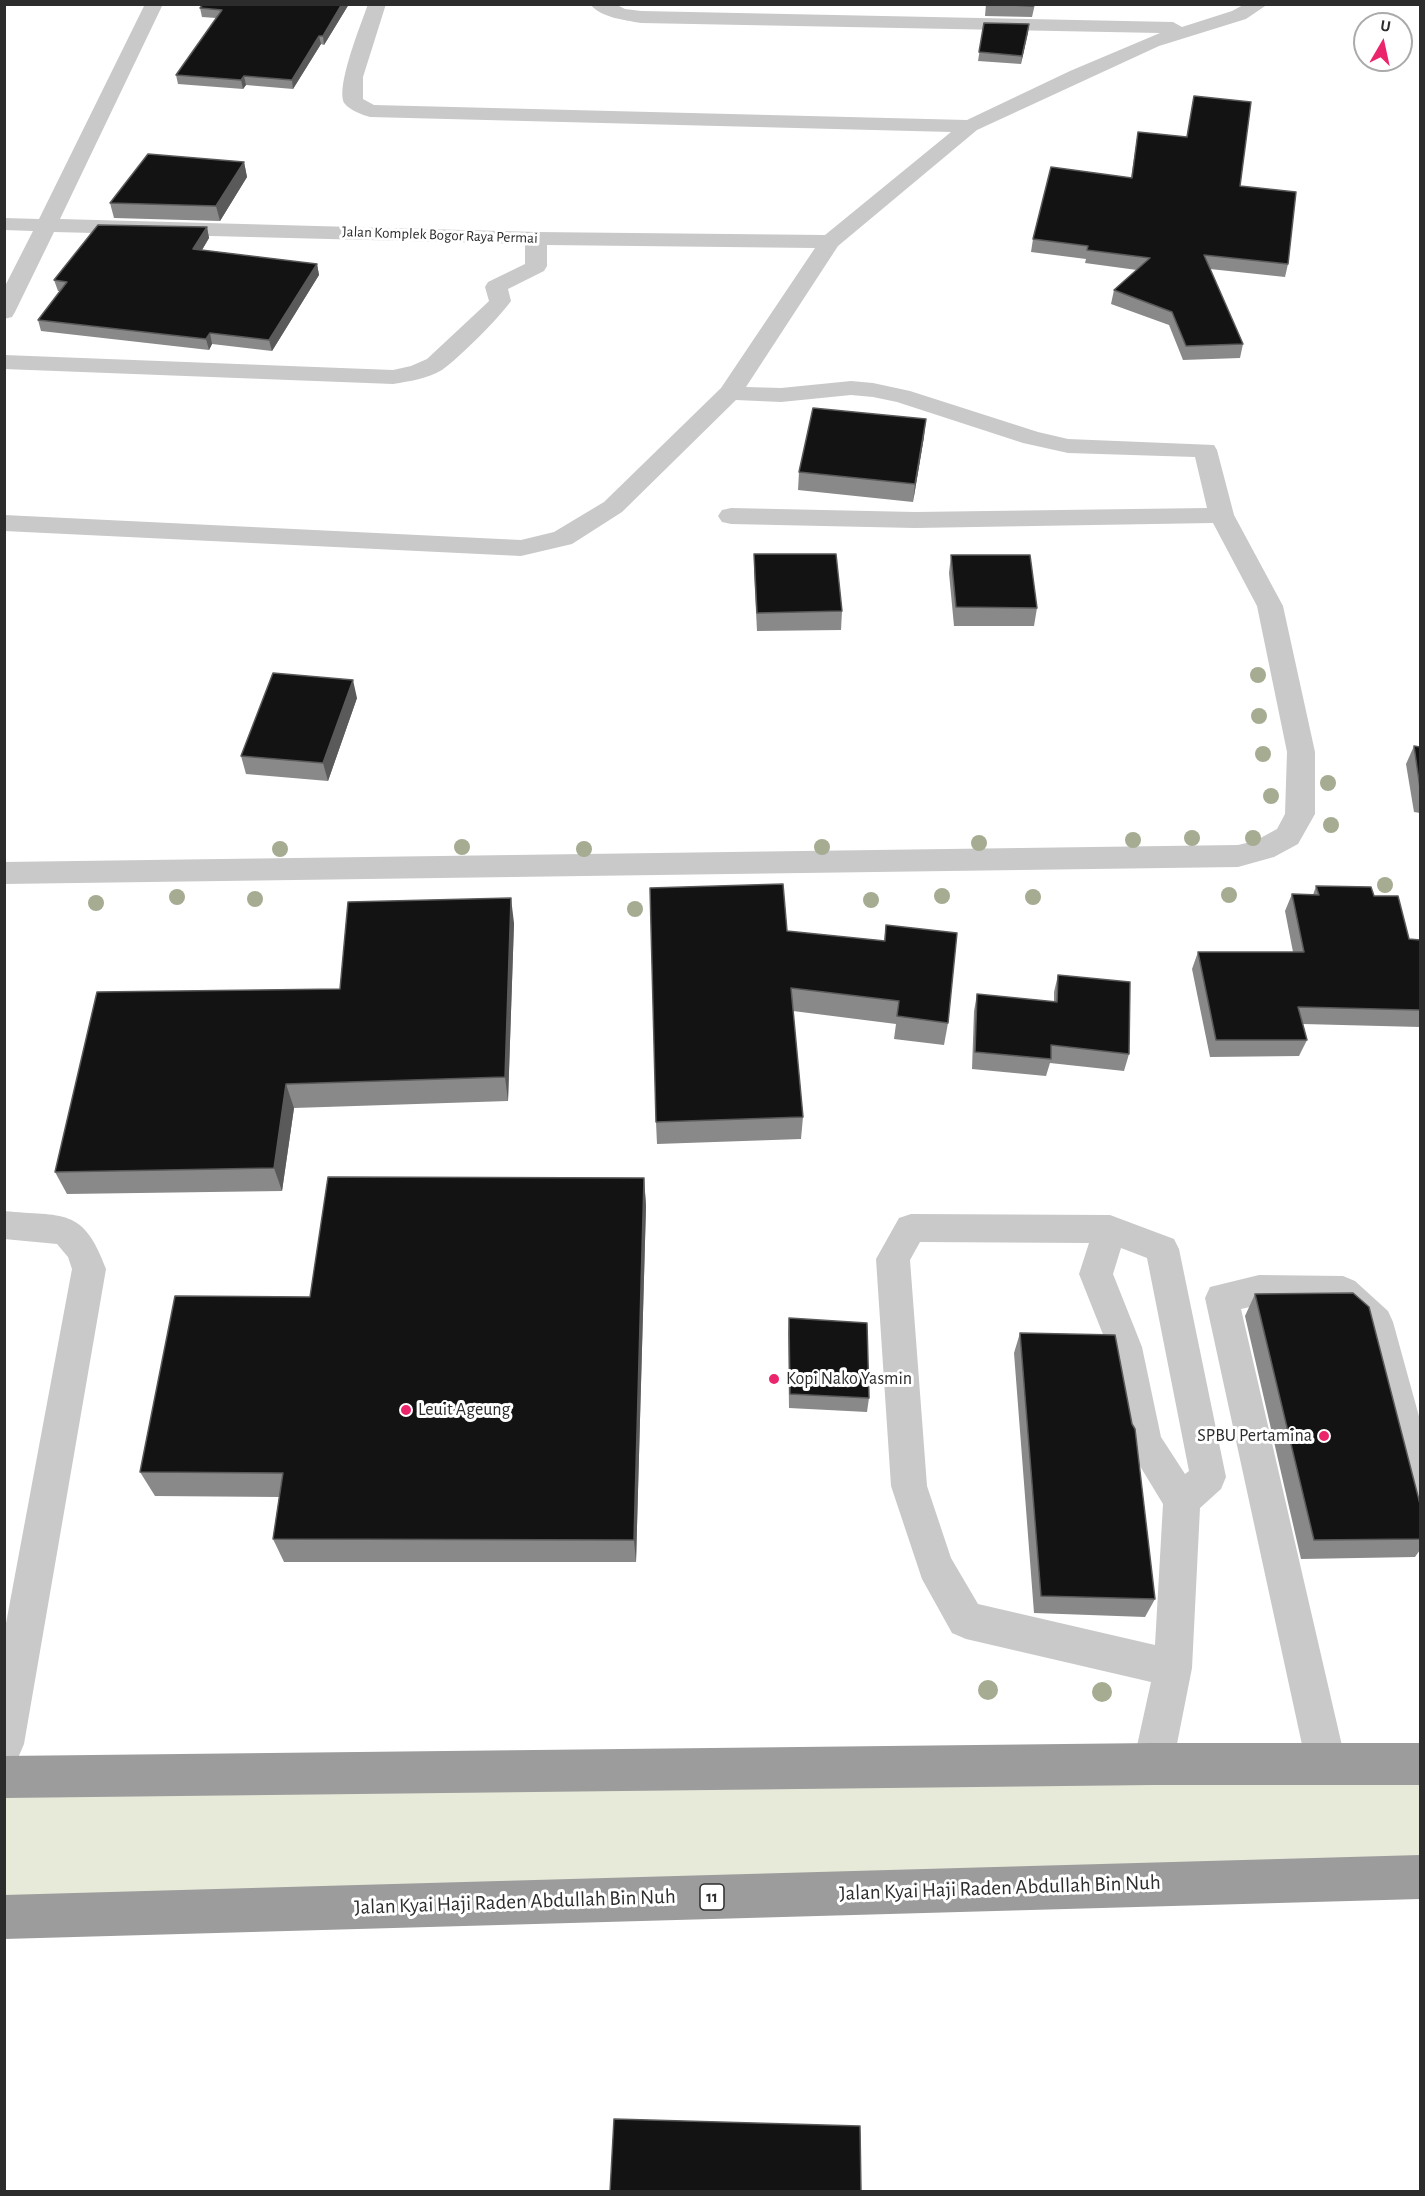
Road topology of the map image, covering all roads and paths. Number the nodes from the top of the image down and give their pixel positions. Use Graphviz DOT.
graph roads {
  1 [pos="154,4"];
  2 [pos="377,4"];
  3 [pos="599,4"];
  4 [pos="1259,4"];
  5 [pos="1192,28"];
  6 [pos="970,126"];
  7 [pos="4,224"];
  8 [pos="49,224"];
  9 [pos="536,238"];
  10 [pos="830,242"];
  11 [pos="4,312"];
  12 [pos="4,362"];
  13 [pos="730,393"];
  14 [pos="1221,515"];
  15 [pos="731,516"];
  16 [pos="4,523"];
  17 [pos="4,873"];
  18 [pos="4,1225"];
  19 [pos="1110,1229"];
  20 [pos="1420,1483"];
  21 [pos="1182,1500"];
  22 [pos="1173,1668"];
  23 [pos="4,1744"];
  24 [pos="1153,1764"];
  25 [pos="1326,1764"];
  26 [pos="1420,1764"];
  27 [pos="4,1776"];
  28 [pos="1420,1877"];
  29 [pos="4,1917"];
  1 -- 8 [label="street"];
  2 -- 6 [label="street"];
  3 -- 5 [label="street"];
  4 -- 5 [label="street"];
  5 -- 6 [label="street"];
  6 -- 10 [label="street"];
  7 -- 8 [label="street, Jalan Komplek Bogor Raya Permai"];
  8 -- 9 [label="street, Jalan Komplek Bogor Raya Permai"];
  8 -- 11 [label="street"];
  9 -- 10 [label="street, Jalan Komplek Bogor Raya Permai"];
  9 -- 12 [label="street"];
  10 -- 13 [label="street"];
  13 -- 14 [label="street"];
  13 -- 16 [label="street"];
  14 -- 15 [label="street"];
  14 -- 17 [label="street"];
  18 -- 23 [label="lane"];
  19 -- 21 [label="lane"];
  19 -- 21 [label="lane"];
  19 -- 22 [label="lane"];
  20 -- 25 [label="lane"];
  21 -- 22 [label="lane"];
  22 -- 24 [label="lane"];
  24 -- 25 [label="highway"];
  24 -- 27 [label="highway"];
  25 -- 26 [label="highway"];
  28 -- 29 [label="highway, Jalan Kyai Haji Raden Abdullah Bin Nuh / 11"];
}
